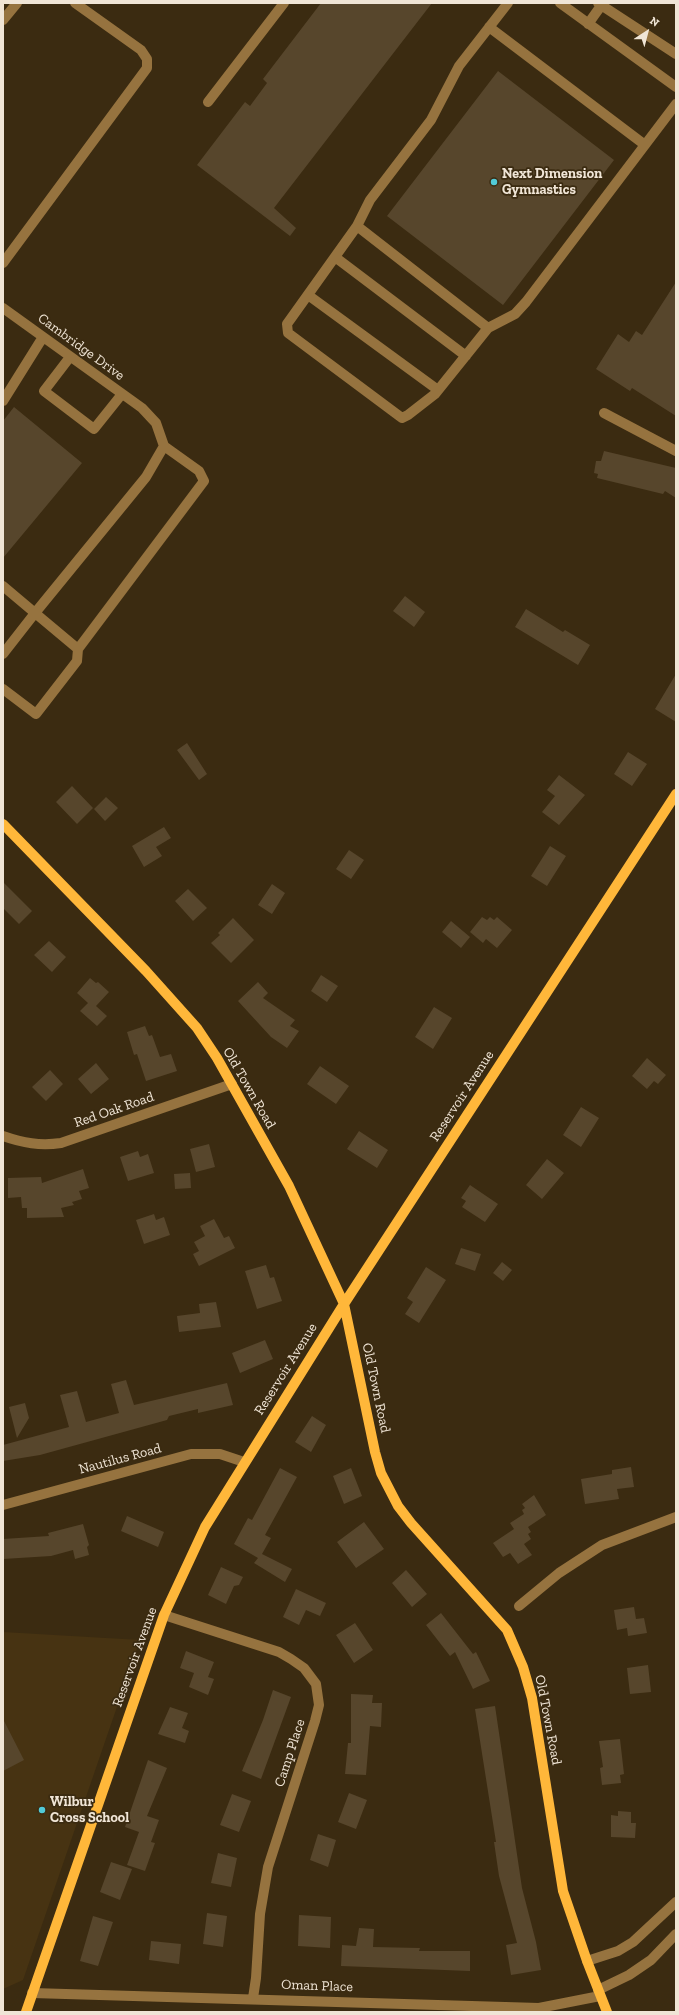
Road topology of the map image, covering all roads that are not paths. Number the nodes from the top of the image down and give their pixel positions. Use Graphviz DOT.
graph roads {
  1 [pos="17,3"];
  2 [pos="75,3"];
  3 [pos="284,3"];
  4 [pos="508,3"];
  5 [pos="560,3"];
  6 [pos="600,4"];
  7 [pos="3,20"];
  8 [pos="588,24"];
  9 [pos="489,27"];
  10 [pos="676,54"];
  11 [pos="676,87"];
  12 [pos="208,102"];
  13 [pos="676,104"];
  14 [pos="645,145"];
  15 [pos="357,226"];
  16 [pos="335,257"];
  17 [pos="3,263"];
  18 [pos="308,295"];
  19 [pos="3,308"];
  20 [pos="488,328"];
  21 [pos="43,337"];
  22 [pos="466,356"];
  23 [pos="70,357"];
  24 [pos="438,390"];
  25 [pos="122,394"];
  26 [pos="3,401"];
  27 [pos="604,413"];
  28 [pos="164,446"];
  29 [pos="676,451"];
  30 [pos="3,586"];
  31 [pos="35,613"];
  32 [pos="78,649"];
  33 [pos="3,654"];
  34 [pos="3,689"];
  35 [pos="676,794"];
  36 [pos="3,824"];
  37 [pos="232,1084"];
  38 [pos="3,1136"];
  39 [pos="344,1304"];
  40 [pos="244,1462"];
  41 [pos="3,1505"];
  42 [pos="676,1517"];
  43 [pos="519,1606"];
  44 [pos="164,1615"];
  45 [pos="676,1902"];
  46 [pos="676,1934"];
  47 [pos="587,1961"];
  48 [pos="32,1993"];
  49 [pos="599,1993"];
  50 [pos="253,1998"];
  51 [pos="26,2012"];
  52 [pos="607,2012"];
  1 -- 7 [label="street"];
  2 -- 17 [label="street"];
  3 -- 12 [label="street"];
  4 -- 9 [label="street"];
  5 -- 8 [label="street"];
  6 -- 8 [label="street"];
  6 -- 10 [label="street"];
  8 -- 11 [label="street"];
  9 -- 14 [label="street"];
  9 -- 15 [label="street"];
  13 -- 14 [label="street"];
  14 -- 20 [label="street"];
  15 -- 16 [label="street"];
  15 -- 20 [label="street"];
  16 -- 18 [label="street"];
  16 -- 22 [label="street"];
  18 -- 24 [label="street"];
  18 -- 24 [label="street"];
  19 -- 21 [label="street, Cambridge Drive"];
  20 -- 22 [label="street"];
  21 -- 23 [label="street, Cambridge Drive"];
  21 -- 26 [label="street"];
  22 -- 24 [label="street"];
  23 -- 25 [label="street, Cambridge Drive"];
  23 -- 25 [label="street"];
  25 -- 28 [label="street, Cambridge Drive"];
  27 -- 29 [label="street"];
  28 -- 31 [label="street"];
  28 -- 32 [label="street"];
  30 -- 31 [label="street"];
  31 -- 32 [label="street"];
  31 -- 33 [label="street"];
  32 -- 34 [label="street"];
  35 -- 39 [label="main road, Reservoir Avenue"];
  36 -- 37 [label="main road, Old Town Road"];
  37 -- 38 [label="street, Red Oak Road"];
  37 -- 39 [label="main road, Old Town Road"];
  39 -- 40 [label="main road, Reservoir Avenue"];
  39 -- 47 [label="main road, Old Town Road"];
  40 -- 41 [label="street, Nautilus Road"];
  40 -- 44 [label="main road, Reservoir Avenue"];
  42 -- 43 [label="street"];
  44 -- 48 [label="main road, Reservoir Avenue"];
  44 -- 50 [label="street, Camp Place"];
  45 -- 47 [label="street"];
  46 -- 49 [label="street, Oman Place"];
  47 -- 49 [label="main road, Old Town Road"];
  48 -- 50 [label="street, Oman Place"];
  48 -- 51 [label="main road, Reservoir Avenue"];
  49 -- 50 [label="street, Oman Place"];
  49 -- 52 [label="main road, Old Town Road"];
}
